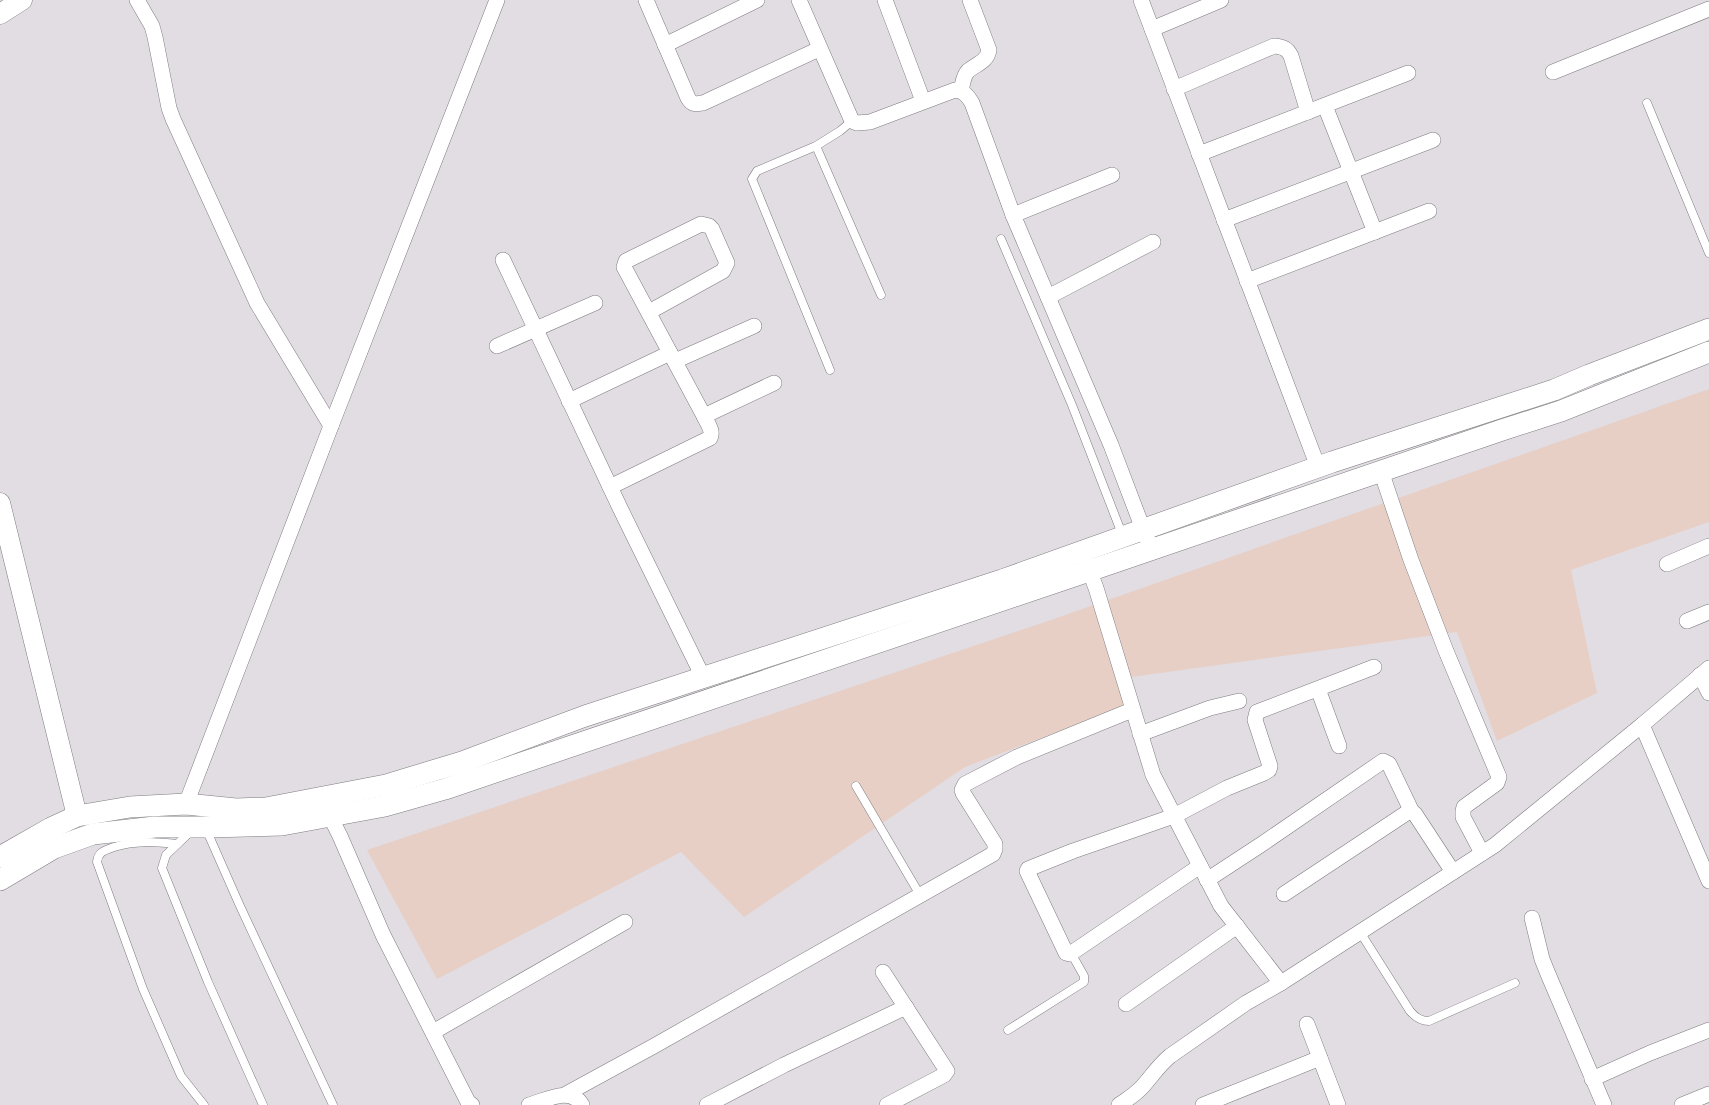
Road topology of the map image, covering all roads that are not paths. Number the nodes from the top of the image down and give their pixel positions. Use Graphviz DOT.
graph roads {
  1 [pos="22,0"];
  2 [pos="137,0"];
  3 [pos="497,0"];
  4 [pos="646,0"];
  5 [pos="757,0"];
  6 [pos="799,0"];
  7 [pos="885,0"];
  8 [pos="970,0"];
  9 [pos="1141,0"];
  10 [pos="1221,0"];
  11 [pos="1709,9"];
  12 [pos="0,14"];
  13 [pos="1152,30"];
  14 [pos="665,45"];
  15 [pos="819,49"];
  16 [pos="1553,72"];
  17 [pos="1408,73"];
  18 [pos="1174,89"];
  19 [pos="961,90"];
  20 [pos="923,101"];
  21 [pos="1647,103"];
  22 [pos="1325,106"];
  23 [pos="1308,112"];
  24 [pos="852,121"];
  25 [pos="1433,140"];
  26 [pos="816,146"];
  27 [pos="1199,154"];
  28 [pos="1351,172"];
  29 [pos="1112,176"];
  30 [pos="1429,211"];
  31 [pos="1013,215"];
  32 [pos="1224,220"];
  33 [pos="1375,232"];
  34 [pos="1001,239"];
  35 [pos="1153,242"];
  36 [pos="1709,253"];
  37 [pos="503,260"];
  38 [pos="1247,281"];
  39 [pos="881,295"];
  40 [pos="1048,297"];
  41 [pos="596,303"];
  42 [pos="649,312"];
  43 [pos="754,326"];
  44 [pos="535,328"];
  45 [pos="1709,329"];
  46 [pos="497,346"];
  47 [pos="1709,352"];
  48 [pos="673,357"];
  49 [pos="830,370"];
  50 [pos="774,383"];
  51 [pos="1554,390"];
  52 [pos="569,401"];
  53 [pos="1561,411"];
  54 [pos="704,416"];
  55 [pos="331,426"];
  56 [pos="1318,467"];
  57 [pos="1381,471"];
  58 [pos="610,487"];
  59 [pos="0,503"];
  60 [pos="3,526"];
  61 [pos="1133,533"];
  62 [pos="1709,546"];
  63 [pos="1152,550"];
  64 [pos="1083,551"];
  65 [pos="1667,564"];
  66 [pos="1089,571"];
  67 [pos="1709,612"];
  68 [pos="1687,621"];
  69 [pos="1374,667"];
  70 [pos="1705,671"];
  71 [pos="703,677"];
  72 [pos="1318,689"];
  73 [pos="1709,693"];
  74 [pos="639,698"];
  75 [pos="1239,701"];
  76 [pos="1132,710"];
  77 [pos="648,721"];
  78 [pos="1642,725"];
  79 [pos="1140,734"];
  80 [pos="1339,746"];
  81 [pos="856,786"];
  82 [pos="186,804"];
  83 [pos="157,806"];
  84 [pos="1412,812"];
  85 [pos="77,816"];
  86 [pos="330,816"];
  87 [pos="1174,816"];
  88 [pos="159,827"];
  89 [pos="201,827"];
  90 [pos="177,844"];
  91 [pos="1482,853"];
  92 [pos="0,857"];
  93 [pos="1453,872"];
  94 [pos="1204,873"];
  95 [pos="0,880"];
  96 [pos="1709,881"];
  97 [pos="1284,894"];
  98 [pos="921,895"];
  99 [pos="1532,918"];
  100 [pos="625,922"];
  101 [pos="1237,926"];
  102 [pos="1360,932"];
  103 [pos="1071,953"];
  104 [pos="883,972"];
  105 [pos="1281,983"];
  106 [pos="1515,983"];
  107 [pos="1126,1004"];
  108 [pos="906,1007"];
  109 [pos="1307,1024"];
  110 [pos="1008,1030"];
  111 [pos="1709,1030"];
  112 [pos="433,1032"];
  113 [pos="1320,1058"];
  114 [pos="1592,1079"];
  115 [pos="1709,1094"];
  116 [pos="566,1095"];
  117 [pos="204,1105"];
  118 [pos="263,1105"];
  119 [pos="333,1105"];
  120 [pos="472,1105"];
  121 [pos="529,1105"];
  122 [pos="582,1105"];
  123 [pos="707,1105"];
  124 [pos="887,1105"];
  125 [pos="1119,1105"];
  126 [pos="1203,1105"];
  127 [pos="1338,1105"];
  128 [pos="1604,1105"];
  129 [pos="1682,1105"];
  1 -- 12 [label="street"];
  2 -- 55 [label="street"];
  3 -- 55 [label="street"];
  4 -- 14 [label="street"];
  5 -- 14 [label="street"];
  6 -- 15 [label="street"];
  7 -- 20 [label="street"];
  8 -- 19 [label="street"];
  9 -- 13 [label="street"];
  10 -- 13 [label="street"];
  11 -- 16 [label="street"];
  13 -- 18 [label="street"];
  14 -- 15 [label="street"];
  15 -- 24 [label="street"];
  17 -- 22 [label="street"];
  18 -- 23 [label="street"];
  18 -- 27 [label="street"];
  19 -- 20 [label="street"];
  19 -- 31 [label="street"];
  20 -- 24 [label="street"];
  21 -- 36 [label="lane"];
  22 -- 23 [label="street"];
  22 -- 28 [label="street"];
  23 -- 27 [label="street"];
  24 -- 26 [label="lane"];
  25 -- 28 [label="street"];
  26 -- 39 [label="lane"];
  26 -- 49 [label="lane"];
  27 -- 32 [label="street"];
  28 -- 32 [label="street"];
  28 -- 33 [label="street"];
  29 -- 31 [label="street"];
  30 -- 33 [label="street"];
  31 -- 40 [label="street"];
  32 -- 38 [label="street"];
  33 -- 38 [label="street"];
  34 -- 61 [label="lane"];
  35 -- 40 [label="street"];
  37 -- 44 [label="street"];
  38 -- 56 [label="street"];
  40 -- 61 [label="street"];
  41 -- 44 [label="street"];
  42 -- 42 [label="street"];
  42 -- 48 [label="street"];
  43 -- 48 [label="street"];
  44 -- 46 [label="street"];
  44 -- 52 [label="street"];
  45 -- 51 [label="main road"];
  47 -- 53 [label="main road"];
  48 -- 52 [label="street"];
  48 -- 54 [label="street"];
  50 -- 54 [label="street"];
  51 -- 53 [label="street"];
  51 -- 56 [label="main road"];
  52 -- 58 [label="street"];
  53 -- 57 [label="main road"];
  54 -- 58 [label="street"];
  55 -- 82 [label="street"];
  56 -- 61 [label="main road"];
  57 -- 63 [label="main road"];
  57 -- 91 [label="street"];
  58 -- 71 [label="street"];
  59 -- 60 [label="street"];
  60 -- 85 [label="street"];
  61 -- 63 [label="street"];
  61 -- 64 [label="main road"];
  62 -- 65 [label="street"];
  63 -- 66 [label="main road"];
  64 -- 66 [label="street"];
  64 -- 71 [label="main road"];
  66 -- 76 [label="street"];
  66 -- 77 [label="main road"];
  67 -- 68 [label="street"];
  69 -- 72 [label="street"];
  70 -- 73 [label="street"];
  70 -- 78 [label="street"];
  71 -- 74 [label="main road"];
  72 -- 80 [label="street"];
  72 -- 87 [label="street"];
  74 -- 77 [label="street"];
  74 -- 82 [label="main road"];
  75 -- 79 [label="street"];
  76 -- 79 [label="street"];
  76 -- 98 [label="street"];
  77 -- 86 [label="main road"];
  78 -- 91 [label="street"];
  78 -- 96 [label="street"];
  79 -- 87 [label="street"];
  81 -- 98 [label="lane"];
  82 -- 83 [label="main road"];
  83 -- 85 [label="main road"];
  83 -- 88 [label="street"];
  84 -- 93 [label="street"];
  84 -- 94 [label="street"];
  84 -- 97 [label="street"];
  85 -- 92 [label="main road"];
  86 -- 89 [label="main road"];
  86 -- 112 [label="street"];
  87 -- 94 [label="street"];
  87 -- 103 [label="street"];
  88 -- 89 [label="main road"];
  88 -- 95 [label="main road"];
  89 -- 90 [label="lane"];
  89 -- 119 [label="lane"];
  90 -- 117 [label="lane"];
  90 -- 118 [label="lane"];
  91 -- 93 [label="street"];
  93 -- 102 [label="street"];
  94 -- 101 [label="street"];
  94 -- 103 [label="street"];
  98 -- 116 [label="street"];
  99 -- 114 [label="street"];
  100 -- 112 [label="street"];
  101 -- 105 [label="street"];
  101 -- 107 [label="street"];
  102 -- 105 [label="street"];
  102 -- 106 [label="lane"];
  103 -- 110 [label="lane"];
  104 -- 108 [label="street"];
  105 -- 125 [label="street"];
  108 -- 123 [label="street"];
  108 -- 124 [label="street"];
  109 -- 113 [label="street"];
  111 -- 114 [label="street"];
  112 -- 120 [label="street"];
  113 -- 126 [label="street"];
  113 -- 127 [label="street"];
  114 -- 128 [label="street"];
  115 -- 129 [label="street"];
  116 -- 121 [label="street"];
  116 -- 122 [label="street"];
}
